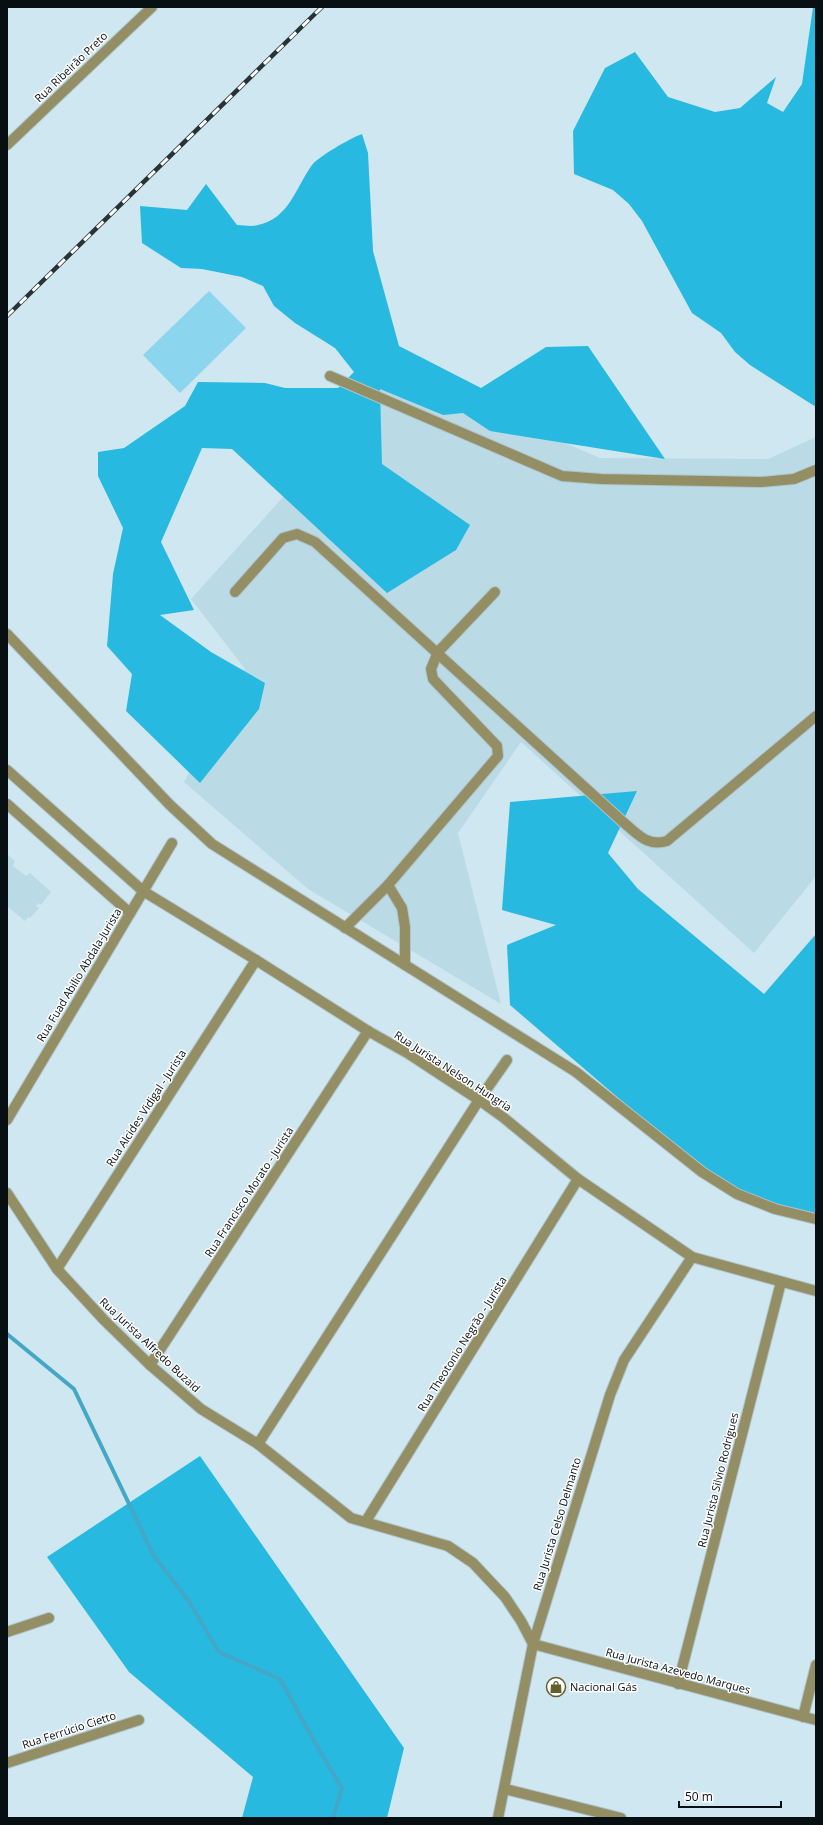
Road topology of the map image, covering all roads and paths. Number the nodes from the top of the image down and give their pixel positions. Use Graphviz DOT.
graph roads {
  1 [pos="152,7"];
  2 [pos="7,145"];
  3 [pos="330,376"];
  4 [pos="816,470"];
  5 [pos="235,592"];
  6 [pos="495,592"];
  7 [pos="7,634"];
  8 [pos="438,652"];
  9 [pos="816,716"];
  10 [pos="7,770"];
  11 [pos="7,804"];
  12 [pos="172,843"];
  13 [pos="388,885"];
  14 [pos="143,891"];
  15 [pos="130,913"];
  16 [pos="345,928"];
  17 [pos="256,960"];
  18 [pos="405,965"];
  19 [pos="368,1032"];
  20 [pos="508,1060"];
  21 [pos="479,1100"];
  22 [pos="7,1120"];
  23 [pos="578,1179"];
  24 [pos="7,1193"];
  25 [pos="816,1219"];
  26 [pos="692,1258"];
  27 [pos="57,1270"];
  28 [pos="781,1282"];
  29 [pos="816,1291"];
  30 [pos="150,1365"];
  31 [pos="258,1444"];
  32 [pos="366,1521"];
  33 [pos="50,1618"];
  34 [pos="7,1632"];
  35 [pos="533,1644"];
  36 [pos="816,1665"];
  37 [pos="678,1684"];
  38 [pos="803,1717"];
  39 [pos="139,1720"];
  40 [pos="816,1720"];
  41 [pos="7,1763"];
  42 [pos="505,1789"];
  43 [pos="498,1818"];
  44 [pos="620,1818"];
  1 -- 2 [label="street, Rua Ribeirão Preto"];
  3 -- 4 [label="street"];
  5 -- 8 [label="street"];
  6 -- 8 [label="street"];
  7 -- 16 [label="street"];
  8 -- 9 [label="street"];
  8 -- 13 [label="street"];
  10 -- 14 [label="street, Rua Jurista Nelson Hungria"];
  11 -- 15 [label="street"];
  12 -- 14 [label="street, Rua Fuad Abilio Abdala-Jurista"];
  13 -- 16 [label="street"];
  13 -- 18 [label="street"];
  14 -- 15 [label="street, Rua Fuad Abilio Abdala-Jurista"];
  14 -- 17 [label="street, Rua Jurista Nelson Hungria"];
  15 -- 22 [label="street, Rua Fuad Abilio Abdala-Jurista"];
  16 -- 18 [label="street"];
  17 -- 19 [label="street, Rua Jurista Nelson Hungria"];
  17 -- 27 [label="street, Rua Alcides Vidigal - Jurista"];
  18 -- 25 [label="street"];
  19 -- 21 [label="street, Rua Jurista Nelson Hungria"];
  19 -- 30 [label="street, Rua Francisco Morato - Jurista"];
  20 -- 21 [label="street"];
  21 -- 23 [label="street, Rua Jurista Nelson Hungria"];
  21 -- 31 [label="street"];
  23 -- 26 [label="street, Rua Jurista Nelson Hungria"];
  23 -- 32 [label="street, Rua Theotonio Negrão - Jurista"];
  24 -- 27 [label="street, Rua Jurista Alfredo Buzaid"];
  26 -- 28 [label="street, Rua Jurista Nelson Hungria"];
  26 -- 35 [label="street, Rua Jurista Celso Delmanto"];
  27 -- 30 [label="street, Rua Jurista Alfredo Buzaid"];
  28 -- 29 [label="street, Rua Jurista Nelson Hungria"];
  28 -- 37 [label="street, Rua Jurista Silvio Rodrigues"];
  30 -- 31 [label="street, Rua Jurista Alfredo Buzaid"];
  31 -- 32 [label="street, Rua Jurista Alfredo Buzaid"];
  32 -- 35 [label="street, Rua Jurista Alfredo Buzaid"];
  33 -- 34 [label="street"];
  35 -- 37 [label="street, Rua Jurista Azevedo Marques"];
  35 -- 42 [label="street, Rua Jurista Celso Delmanto"];
  36 -- 38 [label="street"];
  37 -- 38 [label="street, Rua Jurista Azevedo Marques"];
  38 -- 40 [label="street, Rua Jurista Azevedo Marques"];
  39 -- 41 [label="street, Rua Ferrúcio Cietto"];
  42 -- 43 [label="street, Rua Jurista Celso Delmanto"];
  42 -- 44 [label="street"];
}
